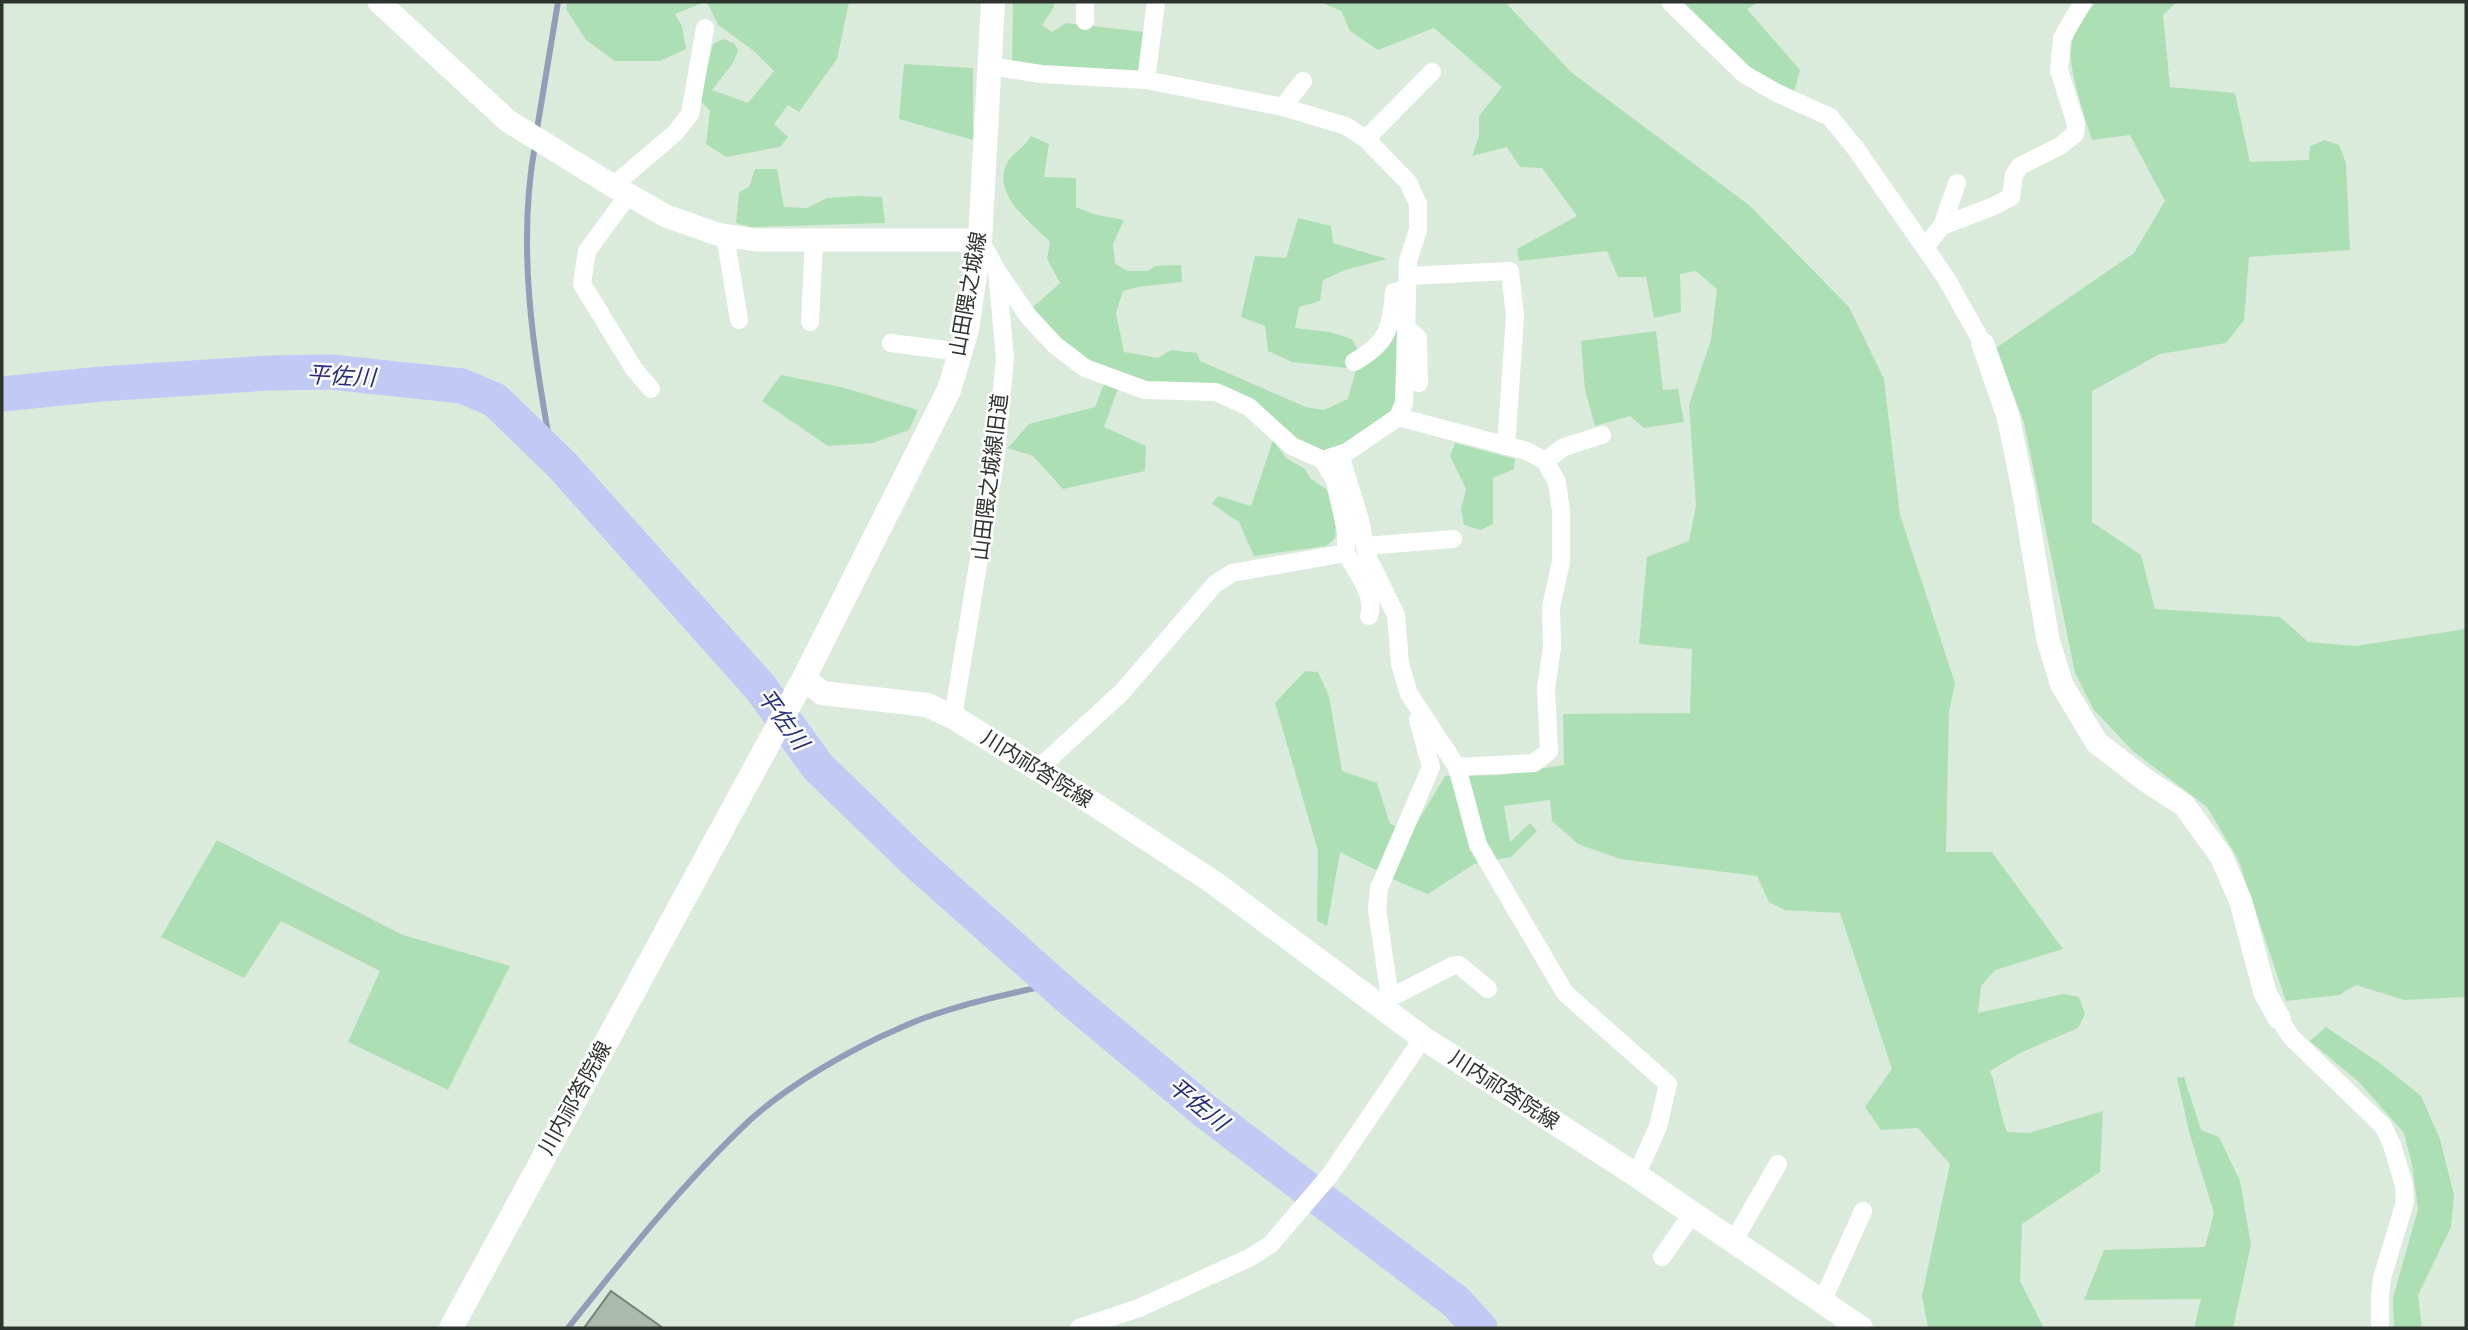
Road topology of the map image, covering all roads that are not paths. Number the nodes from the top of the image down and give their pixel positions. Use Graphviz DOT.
graph roads {
  1 [pos="379,2"];
  2 [pos="993,2"];
  3 [pos="1085,2"];
  4 [pos="1156,2"];
  5 [pos="1670,2"];
  6 [pos="2082,2"];
  7 [pos="1085,21"];
  8 [pos="705,28"];
  9 [pos="989,66"];
  10 [pos="1432,72"];
  11 [pos="1146,80"];
  12 [pos="1303,81"];
  13 [pos="1283,107"];
  14 [pos="1366,139"];
  15 [pos="1958,183"];
  16 [pos="621,190"];
  17 [pos="1942,226"];
  18 [pos="725,236"];
  19 [pos="980,240"];
  20 [pos="814,241"];
  21 [pos="1924,247"];
  22 [pos="997,271"];
  23 [pos="1407,283"];
  24 [pos="739,320"];
  25 [pos="810,321"];
  26 [pos="1406,328"];
  27 [pos="891,343"];
  28 [pos="1983,344"];
  29 [pos="960,352"];
  30 [pos="1354,362"];
  31 [pos="1419,383"];
  32 [pos="651,389"];
  33 [pos="1398,417"];
  34 [pos="1602,435"];
  35 [pos="1506,446"];
  36 [pos="1331,457"];
  37 [pos="1545,461"];
  38 [pos="1453,539"];
  39 [pos="1365,546"];
  40 [pos="1346,553"];
  41 [pos="1369,615"];
  42 [pos="799,688"];
  43 [pos="1409,694"];
  44 [pos="953,717"];
  45 [pos="1457,767"];
  46 [pos="1037,770"];
  47 [pos="1488,989"];
  48 [pos="1387,1004"];
  49 [pos="2279,1018"];
  50 [pos="1423,1038"];
  51 [pos="1778,1164"];
  52 [pos="1636,1175"];
  53 [pos="1863,1211"];
  54 [pos="1692,1214"];
  55 [pos="1733,1242"];
  56 [pos="1662,1257"];
  57 [pos="1822,1301"];
  58 [pos="451,1328"];
  59 [pos="1079,1328"];
  60 [pos="1861,1328"];
  61 [pos="2381,1328"];
  1 -- 16 [label="street"];
  2 -- 9 [label="main road, 山田隈之城線"];
  3 -- 7 [label="street"];
  4 -- 11 [label="street"];
  5 -- 21 [label="street"];
  6 -- 17 [label="street"];
  8 -- 16 [label="street"];
  9 -- 11 [label="street"];
  9 -- 19 [label="main road, 山田隈之城線"];
  10 -- 14 [label="street"];
  11 -- 13 [label="street"];
  12 -- 13 [label="street"];
  13 -- 14 [label="street"];
  14 -- 23 [label="street"];
  15 -- 17 [label="street"];
  16 -- 18 [label="street"];
  16 -- 32 [label="street"];
  17 -- 21 [label="street"];
  18 -- 20 [label="street"];
  18 -- 24 [label="street"];
  19 -- 20 [label="street"];
  19 -- 22 [label="street, 山田隈之城線旧道"];
  19 -- 29 [label="main road, 山田隈之城線"];
  20 -- 25 [label="street"];
  21 -- 28 [label="street"];
  22 -- 36 [label="street"];
  22 -- 44 [label="street, 山田隈之城線旧道"];
  23 -- 26 [label="street"];
  23 -- 30 [label="street"];
  23 -- 35 [label="street"];
  26 -- 31 [label="street"];
  26 -- 33 [label="street"];
  27 -- 29 [label="street"];
  28 -- 49 [label="street"];
  29 -- 42 [label="main road, 山田隈之城線"];
  33 -- 35 [label="street"];
  33 -- 36 [label="street"];
  34 -- 37 [label="street"];
  35 -- 37 [label="street"];
  36 -- 39 [label="street"];
  36 -- 40 [label="street"];
  37 -- 45 [label="street"];
  38 -- 39 [label="street"];
  39 -- 43 [label="street"];
  40 -- 41 [label="street"];
  40 -- 46 [label="street"];
  42 -- 44 [label="main road, 川内祁答院線"];
  42 -- 58 [label="main road, 川内祁答院線"];
  43 -- 45 [label="street"];
  43 -- 48 [label="street"];
  44 -- 46 [label="main road, 川内祁答院線"];
  45 -- 52 [label="street"];
  46 -- 48 [label="main road, 川内祁答院線"];
  47 -- 48 [label="street"];
  48 -- 50 [label="main road, 川内祁答院線"];
  49 -- 61 [label="street"];
  50 -- 52 [label="main road, 川内祁答院線"];
  50 -- 59 [label="street"];
  51 -- 55 [label="street"];
  52 -- 54 [label="main road, 川内祁答院線"];
  53 -- 57 [label="street"];
  54 -- 55 [label="main road, 川内祁答院線"];
  54 -- 56 [label="street"];
  55 -- 57 [label="main road, 川内祁答院線"];
  57 -- 60 [label="main road, 川内祁答院線"];
}
